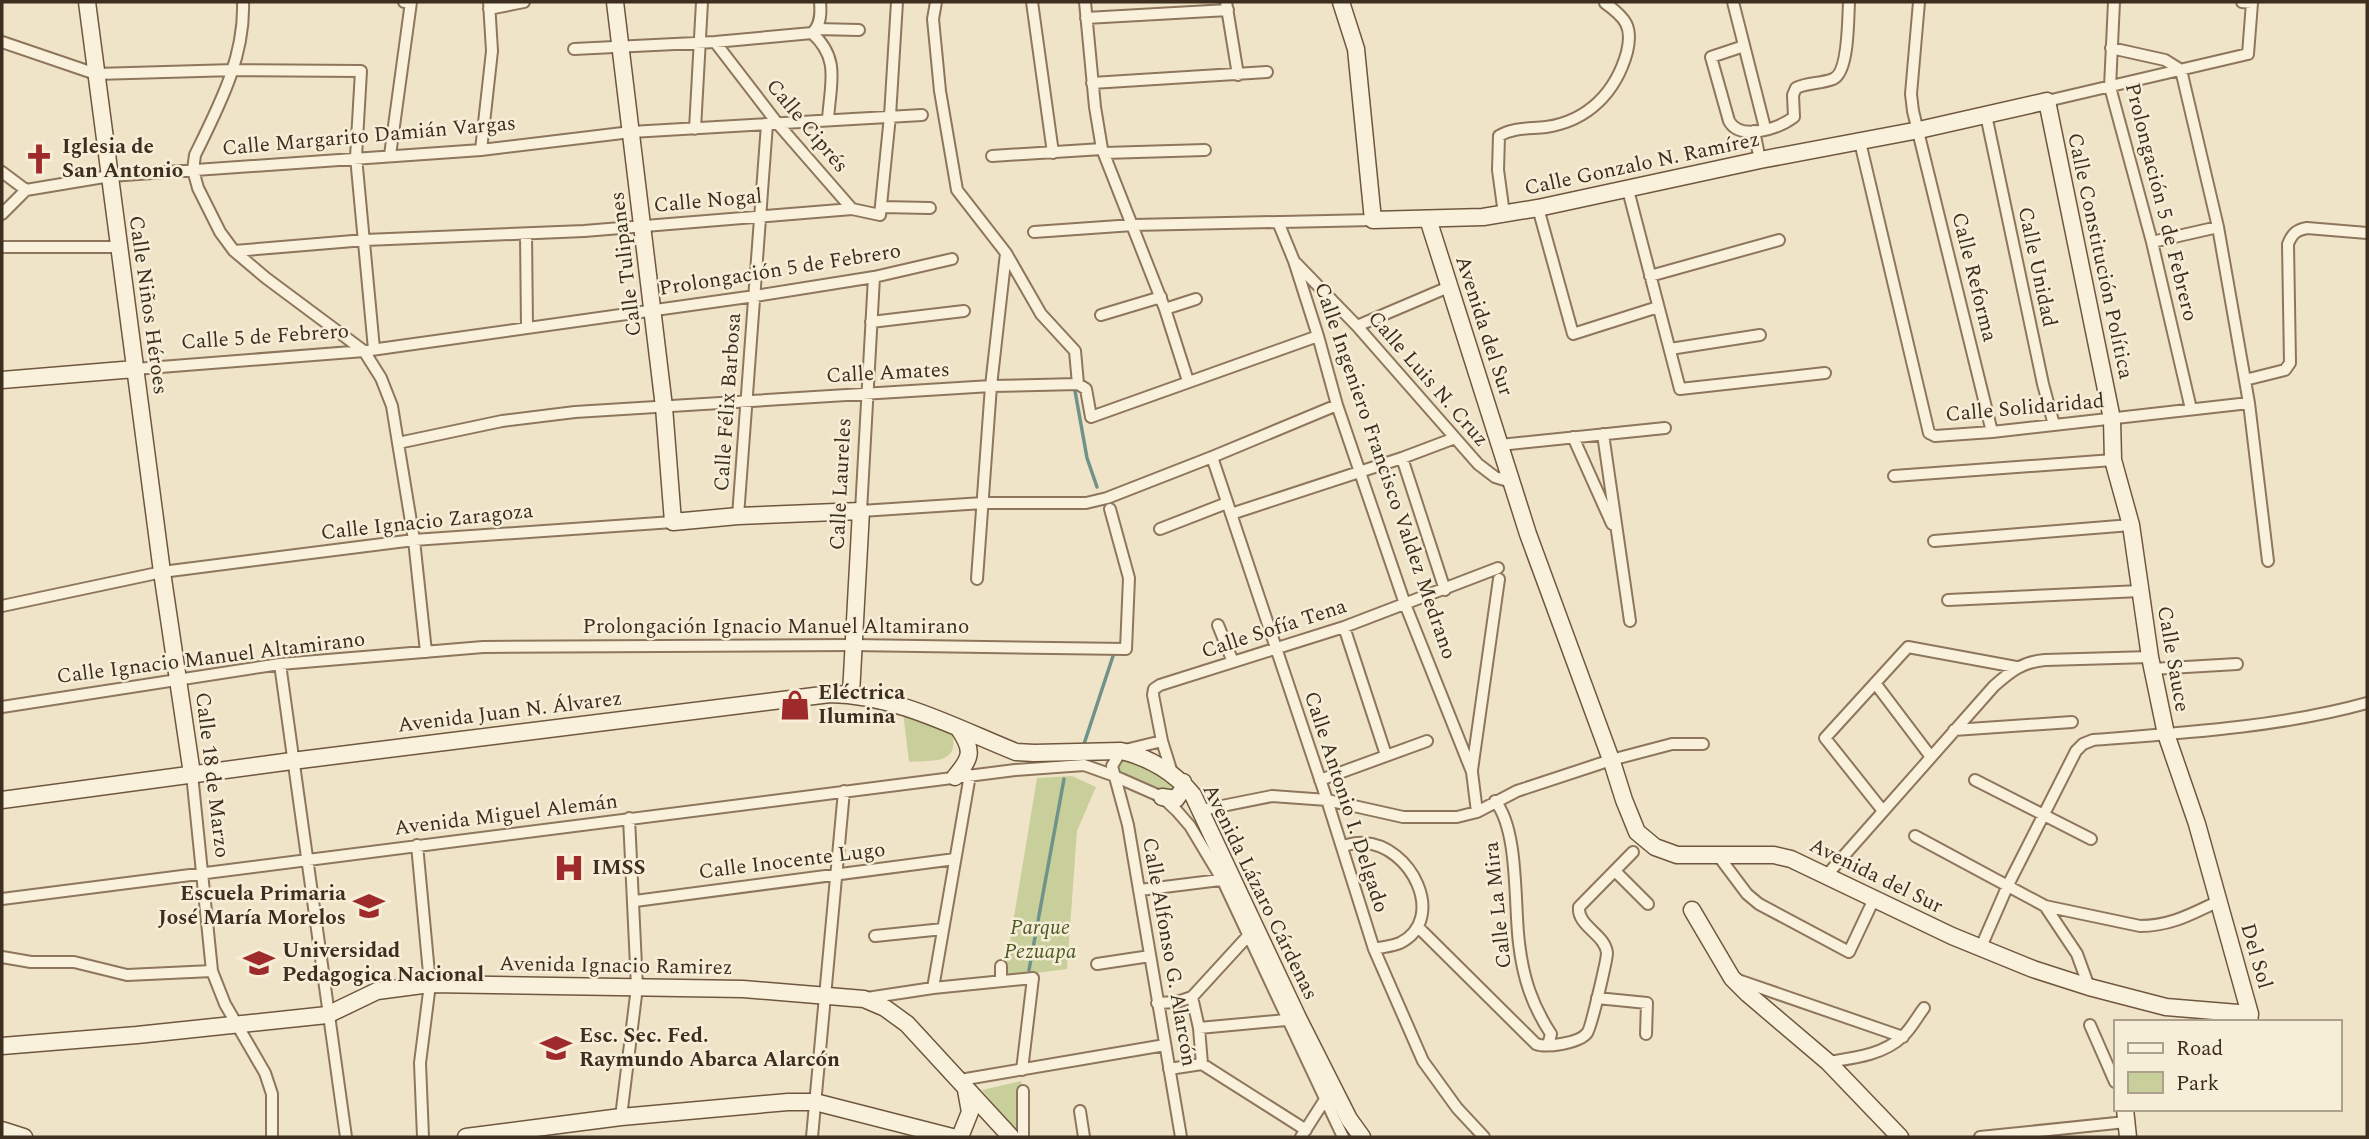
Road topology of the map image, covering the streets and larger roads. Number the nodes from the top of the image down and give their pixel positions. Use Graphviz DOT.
graph roads {
  1 [pos="87,2"];
  2 [pos="243,2"];
  3 [pos="404,2"];
  4 [pos="411,2"];
  5 [pos="524,2"];
  6 [pos="615,2"];
  7 [pos="702,2"];
  8 [pos="820,2"];
  9 [pos="897,2"];
  10 [pos="936,2"];
  11 [pos="1032,2"];
  12 [pos="1085,2"];
  13 [pos="1341,2"];
  14 [pos="1733,2"];
  15 [pos="1849,2"];
  16 [pos="1919,2"];
  17 [pos="2114,2"];
  18 [pos="2242,2"];
  19 [pos="1605,3"];
  20 [pos="1227,6"];
  21 [pos="490,10"];
  22 [pos="1086,18"];
  23 [pos="859,30"];
  24 [pos="814,31"];
  25 [pos="2,42"];
  26 [pos="715,42"];
  27 [pos="699,43"];
  28 [pos="1744,46"];
  29 [pos="621,47"];
  30 [pos="2111,48"];
  31 [pos="574,49"];
  32 [pos="234,70"];
  33 [pos="2181,70"];
  34 [pos="1267,72"];
  35 [pos="96,75"];
  36 [pos="1238,75"];
  37 [pos="1092,83"];
  38 [pos="2110,87"];
  39 [pos="2047,101"];
  40 [pos="922,115"];
  41 [pos="890,116"];
  42 [pos="1986,116"];
  43 [pos="828,120"];
  44 [pos="773,124"];
  45 [pos="695,128"];
  46 [pos="1759,130"];
  47 [pos="1919,130"];
  48 [pos="631,132"];
  49 [pos="1860,142"];
  50 [pos="481,150"];
  51 [pos="1205,150"];
  52 [pos="1103,151"];
  53 [pos="1053,153"];
  54 [pos="390,155"];
  55 [pos="992,156"];
  56 [pos="356,157"];
  57 [pos="1760,160"];
  58 [pos="193,170"];
  59 [pos="2,172"];
  60 [pos="110,176"];
  61 [pos="26,190"];
  62 [pos="1628,190"];
  63 [pos="930,208"];
  64 [pos="1538,208"];
  65 [pos="852,209"];
  66 [pos="881,211"];
  67 [pos="2,214"];
  68 [pos="1504,214"];
  69 [pos="761,215"];
  70 [pos="1428,219"];
  71 [pos="1373,220"];
  72 [pos="1278,222"];
  73 [pos="1133,225"];
  74 [pos="642,227"];
  75 [pos="2218,227"];
  76 [pos="1034,232"];
  77 [pos="2367,233"];
  78 [pos="526,234"];
  79 [pos="365,240"];
  80 [pos="1779,240"];
  81 [pos="2152,242"];
  82 [pos="2,247"];
  83 [pos="119,247"];
  84 [pos="234,251"];
  85 [pos="1006,253"];
  86 [pos="952,260"];
  87 [pos="1294,261"];
  88 [pos="1650,276"];
  89 [pos="874,277"];
  90 [pos="1451,286"];
  91 [pos="755,296"];
  92 [pos="1161,297"];
  93 [pos="1196,299"];
  94 [pos="1658,307"];
  95 [pos="1165,309"];
  96 [pos="653,310"];
  97 [pos="964,312"];
  98 [pos="1101,315"];
  99 [pos="871,322"];
  100 [pos="1357,326"];
  101 [pos="527,328"];
  102 [pos="1760,335"];
  103 [pos="1318,336"];
  104 [pos="1670,349"];
  105 [pos="369,350"];
  106 [pos="135,369"];
  107 [pos="1825,373"];
  108 [pos="2,380"];
  109 [pos="2245,380"];
  110 [pos="1188,381"];
  111 [pos="1078,384"];
  112 [pos="991,386"];
  113 [pos="867,394"];
  114 [pos="747,401"];
  115 [pos="2249,403"];
  116 [pos="1338,405"];
  117 [pos="664,407"];
  118 [pos="2192,409"];
  119 [pos="2112,419"];
  120 [pos="2054,425"];
  121 [pos="1665,428"];
  122 [pos="1992,432"];
  123 [pos="1602,434"];
  124 [pos="1573,437"];
  125 [pos="1455,438"];
  126 [pos="398,443"];
  127 [pos="1500,445"];
  128 [pos="1212,457"];
  129 [pos="1402,458"];
  130 [pos="2113,460"];
  131 [pos="1360,470"];
  132 [pos="1894,476"];
  133 [pos="1511,482"];
  134 [pos="983,503"];
  135 [pos="1227,503"];
  136 [pos="1110,509"];
  137 [pos="861,511"];
  138 [pos="1231,514"];
  139 [pos="738,516"];
  140 [pos="673,522"];
  141 [pos="2131,525"];
  142 [pos="1160,529"];
  143 [pos="1617,535"];
  144 [pos="414,540"];
  145 [pos="1934,541"];
  146 [pos="2268,561"];
  147 [pos="162,572"];
  148 [pos="977,579"];
  149 [pos="1445,590"];
  150 [pos="2140,591"];
  151 [pos="1948,600"];
  152 [pos="1405,604"];
  153 [pos="2,606"];
  154 [pos="1630,621"];
  155 [pos="1218,625"];
  156 [pos="1344,627"];
  157 [pos="852,645"];
  158 [pos="1275,649"];
  159 [pos="426,652"];
  160 [pos="1233,662"];
  161 [pos="2151,663"];
  162 [pos="2237,663"];
  163 [pos="280,664"];
  164 [pos="2015,667"];
  165 [pos="178,679"];
  166 [pos="1875,683"];
  167 [pos="851,694"];
  168 [pos="2367,703"];
  169 [pos="2,707"];
  170 [pos="2072,722"];
  171 [pos="958,729"];
  172 [pos="1954,730"];
  173 [pos="2166,734"];
  174 [pos="1162,741"];
  175 [pos="1427,741"];
  176 [pos="1703,744"];
  177 [pos="1121,751"];
  178 [pos="1016,752"];
  179 [pos="1386,755"];
  180 [pos="1931,757"];
  181 [pos="1611,760"];
  182 [pos="292,761"];
  183 [pos="1015,770"];
  184 [pos="1472,772"];
  185 [pos="192,774"];
  186 [pos="1112,775"];
  187 [pos="962,776"];
  188 [pos="1177,777"];
  189 [pos="1320,780"];
  190 [pos="1975,780"];
  191 [pos="844,792"];
  192 [pos="1162,797"];
  193 [pos="2,800"];
  194 [pos="1327,800"];
  195 [pos="1495,801"];
  196 [pos="1202,810"];
  197 [pos="1883,811"];
  198 [pos="1477,812"];
  199 [pos="2043,815"];
  200 [pos="629,818"];
  201 [pos="1915,836"];
  202 [pos="2091,838"];
  203 [pos="417,845"];
  204 [pos="1342,846"];
  205 [pos="1633,852"];
  206 [pos="1717,854"];
  207 [pos="306,859"];
  208 [pos="955,859"];
  209 [pos="1615,871"];
  210 [pos="204,872"];
  211 [pos="836,875"];
  212 [pos="1826,876"];
  213 [pos="1228,879"];
  214 [pos="2008,885"];
  215 [pos="1140,890"];
  216 [pos="2,899"];
  217 [pos="1874,899"];
  218 [pos="635,901"];
  219 [pos="2219,901"];
  220 [pos="1648,904"];
  221 [pos="2045,906"];
  222 [pos="1692,910"];
  223 [pos="1418,927"];
  224 [pos="943,929"];
  225 [pos="875,936"];
  226 [pos="1247,937"];
  227 [pos="1981,947"];
  228 [pos="1374,949"];
  229 [pos="1150,956"];
  230 [pos="2,957"];
  231 [pos="1097,964"];
  232 [pos="1001,966"];
  233 [pos="212,971"];
  234 [pos="1732,978"];
  235 [pos="1001,981"];
  236 [pos="430,984"];
  237 [pos="2089,987"];
  238 [pos="638,988"];
  239 [pos="933,988"];
  240 [pos="825,996"];
  241 [pos="1192,997"];
  242 [pos="1597,998"];
  243 [pos="864,999"];
  244 [pos="1157,1003"];
  245 [pos="1924,1008"];
  246 [pos="327,1014"];
  247 [pos="2249,1018"];
  248 [pos="1286,1020"];
  249 [pos="236,1023"];
  250 [pos="2090,1025"];
  251 [pos="1199,1028"];
  252 [pos="1646,1034"];
  253 [pos="1903,1037"];
  254 [pos="1165,1045"];
  255 [pos="1548,1045"];
  256 [pos="2,1046"];
  257 [pos="1828,1062"];
  258 [pos="1202,1064"];
  259 [pos="1169,1069"];
  260 [pos="1022,1070"];
  261 [pos="2114,1080"];
  262 [pos="963,1084"];
  263 [pos="1023,1091"];
  264 [pos="1324,1101"];
  265 [pos="815,1102"];
  266 [pos="1080,1111"];
  267 [pos="621,1117"];
  268 [pos="2126,1123"];
  269 [pos="2,1130"];
  270 [pos="1303,1134"];
  271 [pos="24,1137"];
  272 [pos="272,1137"];
  273 [pos="346,1137"];
  274 [pos="423,1137"];
  275 [pos="466,1137"];
  276 [pos="812,1137"];
  277 [pos="952,1137"];
  278 [pos="960,1137"];
  279 [pos="1011,1137"];
  280 [pos="1023,1137"];
  281 [pos="1084,1137"];
  282 [pos="1181,1137"];
  283 [pos="1343,1137"];
  284 [pos="1362,1137"];
  285 [pos="1484,1137"];
  286 [pos="1900,1137"];
  287 [pos="1980,1137"];
  1 -- 35 [label="street, Calle Niños Héroes"];
  2 -- 32 [label="street"];
  3 -- 4 [label="street"];
  4 -- 54 [label="street"];
  5 -- 21 [label="street"];
  6 -- 29 [label="street, Calle Tulipanes"];
  7 -- 27 [label="street"];
  8 -- 24 [label="street"];
  9 -- 41 [label="street"];
  10 -- 85 [label="street"];
  11 -- 53 [label="street"];
  12 -- 22 [label="street"];
  13 -- 71 [label="street"];
  14 -- 28 [label="street"];
  15 -- 46 [label="street"];
  16 -- 47 [label="street, Calle Reforma"];
  17 -- 30 [label="street, Prolongación 5 de Febrero"];
  18 -- 33 [label="street, Calle Gonzalo N. Ramírez"];
  19 -- 68 [label="street"];
  20 -- 22 [label="street"];
  20 -- 36 [label="street"];
  21 -- 50 [label="street"];
  22 -- 37 [label="street"];
  23 -- 24 [label="street"];
  24 -- 26 [label="street"];
  24 -- 43 [label="street"];
  25 -- 35 [label="street"];
  26 -- 27 [label="street"];
  26 -- 44 [label="street, Calle Ciprés"];
  27 -- 29 [label="street"];
  27 -- 45 [label="street"];
  28 -- 46 [label="street"];
  28 -- 46 [label="street"];
  29 -- 31 [label="street"];
  29 -- 48 [label="street, Calle Tulipanes"];
  30 -- 33 [label="street"];
  30 -- 38 [label="street, Prolongación 5 de Febrero"];
  32 -- 35 [label="street"];
  32 -- 56 [label="street"];
  32 -- 58 [label="street"];
  33 -- 38 [label="street, Calle Gonzalo N. Ramírez"];
  33 -- 75 [label="street"];
  34 -- 36 [label="street"];
  35 -- 60 [label="street, Calle Niños Héroes"];
  36 -- 37 [label="street"];
  37 -- 52 [label="street"];
  38 -- 39 [label="street, Calle Gonzalo N. Ramírez"];
  38 -- 81 [label="street, Prolongación 5 de Febrero"];
  39 -- 42 [label="street, Calle Gonzalo N. Ramírez"];
  39 -- 119 [label="street, Calle Constitución Política"];
  40 -- 41 [label="street, Calle Margarito Damián Vargas"];
  41 -- 43 [label="street, Calle Margarito Damián Vargas"];
  41 -- 66 [label="street"];
  42 -- 47 [label="street, Calle Gonzalo N. Ramírez"];
  42 -- 120 [label="street, Calle Unidad"];
  43 -- 44 [label="street, Calle Margarito Damián Vargas"];
  44 -- 45 [label="street, Calle Margarito Damián Vargas"];
  44 -- 65 [label="street, Calle Ciprés"];
  44 -- 69 [label="street, Calle Félix Barbosa"];
  45 -- 48 [label="street, Calle Margarito Damián Vargas"];
  46 -- 57 [label="street"];
  47 -- 49 [label="street, Calle Gonzalo N. Ramírez"];
  47 -- 122 [label="street, Calle Reforma"];
  48 -- 50 [label="street, Calle Margarito Damián Vargas"];
  48 -- 74 [label="street, Calle Tulipanes"];
  49 -- 57 [label="street, Calle Gonzalo N. Ramírez"];
  49 -- 122 [label="street, Calle Solidaridad"];
  50 -- 54 [label="street, Calle Margarito Damián Vargas"];
  51 -- 52 [label="street"];
  52 -- 53 [label="street"];
  52 -- 73 [label="street"];
  53 -- 55 [label="street"];
  54 -- 56 [label="street, Calle Margarito Damián Vargas"];
  56 -- 58 [label="street, Calle Margarito Damián Vargas"];
  56 -- 79 [label="street"];
  57 -- 62 [label="street, Calle Gonzalo N. Ramírez"];
  58 -- 60 [label="street, Calle Margarito Damián Vargas"];
  58 -- 84 [label="street"];
  59 -- 61 [label="street"];
  60 -- 61 [label="street, Calle Margarito Damián Vargas"];
  60 -- 83 [label="street, Calle Niños Héroes"];
  61 -- 67 [label="street"];
  62 -- 64 [label="street, Calle Gonzalo N. Ramírez"];
  62 -- 88 [label="street"];
  63 -- 66 [label="street"];
  64 -- 68 [label="street, Calle Gonzalo N. Ramírez"];
  64 -- 94 [label="street"];
  65 -- 66 [label="street"];
  65 -- 69 [label="street, Calle Nogal"];
  68 -- 70 [label="street, Calle Gonzalo N. Ramírez"];
  69 -- 74 [label="street, Calle Nogal"];
  69 -- 91 [label="street, Calle Félix Barbosa"];
  70 -- 71 [label="street, Calle Gonzalo N. Ramírez"];
  70 -- 90 [label="street, Avenida del Sur"];
  71 -- 72 [label="street, Calle Gonzalo N. Ramírez"];
  72 -- 73 [label="street, Calle Gonzalo N. Ramírez"];
  72 -- 87 [label="street, Calle Ingeniero Francisco Valdez Medrano"];
  73 -- 76 [label="street, Calle Gonzalo N. Ramírez"];
  73 -- 92 [label="street"];
  74 -- 78 [label="street, Calle Nogal"];
  74 -- 96 [label="street, Calle Tulipanes"];
  75 -- 81 [label="street"];
  75 -- 109 [label="street"];
  77 -- 109 [label="street"];
  78 -- 79 [label="street, Calle Nogal"];
  78 -- 101 [label="street"];
  79 -- 84 [label="street, Calle Nogal"];
  79 -- 105 [label="street"];
  80 -- 88 [label="street"];
  81 -- 118 [label="street, Prolongación 5 de Febrero"];
  82 -- 83 [label="street"];
  83 -- 106 [label="street, Calle Niños Héroes"];
  84 -- 105 [label="street"];
  85 -- 111 [label="street"];
  85 -- 112 [label="street"];
  86 -- 89 [label="street, Prolongación 5 de Febrero"];
  87 -- 100 [label="street, Calle Luis N. Cruz"];
  87 -- 103 [label="street, Calle Ingeniero Francisco Valdez Medrano"];
  88 -- 94 [label="street"];
  89 -- 91 [label="street, Prolongación 5 de Febrero"];
  89 -- 99 [label="street, Calle Laureles"];
  90 -- 100 [label="street"];
  90 -- 127 [label="street, Avenida del Sur"];
  91 -- 96 [label="street, Prolongación 5 de Febrero"];
  91 -- 114 [label="street, Calle Félix Barbosa"];
  92 -- 95 [label="street"];
  92 -- 98 [label="street"];
  93 -- 95 [label="street"];
  94 -- 104 [label="street"];
  95 -- 110 [label="street"];
  96 -- 101 [label="street, Prolongación 5 de Febrero"];
  96 -- 117 [label="street, Calle Tulipanes"];
  97 -- 99 [label="street"];
  99 -- 113 [label="street, Calle Laureles"];
  100 -- 125 [label="street, Calle Luis N. Cruz"];
  101 -- 105 [label="street, Prolongación 5 de Febrero"];
  102 -- 104 [label="street"];
  103 -- 110 [label="street"];
  103 -- 116 [label="street, Calle Ingeniero Francisco Valdez Medrano"];
  104 -- 107 [label="street"];
  105 -- 106 [label="street, Calle 5 de Febrero"];
  105 -- 126 [label="street"];
  106 -- 108 [label="street, Calle 5 de Febrero"];
  106 -- 147 [label="street, Calle Niños Héroes"];
  109 -- 115 [label="street"];
  110 -- 111 [label="street"];
  111 -- 112 [label="street, Calle Amates"];
  112 -- 113 [label="street, Calle Amates"];
  112 -- 134 [label="street"];
  113 -- 114 [label="street, Calle Amates"];
  113 -- 137 [label="street, Calle Laureles"];
  114 -- 117 [label="street, Calle Amates"];
  114 -- 139 [label="street, Calle Félix Barbosa"];
  115 -- 118 [label="street, Calle Solidaridad"];
  115 -- 146 [label="street"];
  116 -- 128 [label="street"];
  116 -- 131 [label="street, Calle Ingeniero Francisco Valdez Medrano"];
  117 -- 126 [label="street, Calle Amates"];
  117 -- 140 [label="street, Calle Tulipanes"];
  118 -- 119 [label="street, Calle Solidaridad"];
  119 -- 120 [label="street, Calle Solidaridad"];
  119 -- 130 [label="street, Calle Sauce"];
  120 -- 122 [label="street, Calle Solidaridad"];
  121 -- 123 [label="street"];
  123 -- 124 [label="street"];
  123 -- 143 [label="street"];
  124 -- 127 [label="street"];
  124 -- 143 [label="street"];
  125 -- 129 [label="street"];
  125 -- 133 [label="street, Calle Luis N. Cruz"];
  126 -- 144 [label="street"];
  127 -- 133 [label="street, Avenida del Sur"];
  128 -- 134 [label="street"];
  128 -- 135 [label="street, Calle Antonio I. Delgado"];
  129 -- 131 [label="street"];
  129 -- 149 [label="street"];
  130 -- 132 [label="street"];
  130 -- 141 [label="street, Calle Sauce"];
  131 -- 138 [label="street"];
  131 -- 152 [label="street, Calle Ingeniero Francisco Valdez Medrano"];
  133 -- 181 [label="street, Avenida del Sur"];
  134 -- 137 [label="street"];
  134 -- 148 [label="street"];
  135 -- 138 [label="street, Calle Antonio I. Delgado"];
  135 -- 142 [label="street"];
  136 -- 157 [label="street, Prolongación Ignacio Manuel Altamirano"];
  137 -- 139 [label="street, Calle Ignacio Zaragoza"];
  137 -- 157 [label="street, Calle Laureles"];
  138 -- 158 [label="street, Calle Antonio I. Delgado"];
  139 -- 140 [label="street, Calle Ignacio Zaragoza"];
  140 -- 144 [label="street, Calle Ignacio Zaragoza"];
  141 -- 145 [label="street"];
  141 -- 150 [label="street, Calle Sauce"];
  143 -- 154 [label="street"];
  144 -- 147 [label="street, Calle Ignacio Zaragoza"];
  144 -- 159 [label="street"];
  147 -- 153 [label="street, Calle Ignacio Zaragoza"];
  147 -- 165 [label="street, Calle 18 de Marzo"];
  149 -- 152 [label="street, Calle Sofía Tena"];
  149 -- 184 [label="street, Calle Sofía Tena"];
  150 -- 151 [label="street"];
  150 -- 161 [label="street, Calle Sauce"];
  152 -- 156 [label="street, Calle Sofía Tena"];
  152 -- 184 [label="street, Calle Ingeniero Francisco Valdez Medrano"];
  155 -- 160 [label="street"];
  156 -- 158 [label="street, Calle Sofía Tena"];
  156 -- 179 [label="street"];
  157 -- 159 [label="street, Prolongación Ignacio Manuel Altamirano"];
  157 -- 167 [label="street, Calle Laureles"];
  158 -- 160 [label="street, Calle Sofía Tena"];
  158 -- 189 [label="street, Calle Antonio I. Delgado"];
  159 -- 163 [label="street, Calle Ignacio Manuel Altamirano"];
  160 -- 174 [label="street, Calle Sofía Tena"];
  161 -- 162 [label="street"];
  161 -- 164 [label="street"];
  161 -- 173 [label="street, Calle Sauce"];
  163 -- 165 [label="street, Calle Ignacio Manuel Altamirano"];
  163 -- 182 [label="street"];
  164 -- 166 [label="street"];
  164 -- 172 [label="street"];
  165 -- 169 [label="street, Calle Ignacio Manuel Altamirano"];
  165 -- 185 [label="street, Calle 18 de Marzo"];
  166 -- 180 [label="street"];
  166 -- 197 [label="street"];
  167 -- 171 [label="street, Avenida Juan N. Álvarez"];
  167 -- 182 [label="street, Avenida Juan N. Álvarez"];
  168 -- 173 [label="street"];
  170 -- 172 [label="street"];
  171 -- 178 [label="street, Avenida Juan N. Álvarez"];
  171 -- 187 [label="street"];
  172 -- 180 [label="street"];
  173 -- 199 [label="street"];
  173 -- 219 [label="street, Calle Sauce"];
  174 -- 177 [label="street"];
  174 -- 188 [label="street"];
  175 -- 179 [label="street"];
  176 -- 181 [label="street"];
  177 -- 178 [label="street, Avenida Lázaro Cárdenas"];
  177 -- 186 [label="street"];
  177 -- 188 [label="street, Avenida Lázaro Cárdenas"];
  179 -- 189 [label="street"];
  180 -- 197 [label="street"];
  181 -- 195 [label="street"];
  181 -- 206 [label="street, Avenida del Sur"];
  182 -- 185 [label="street, Avenida Juan N. Álvarez"];
  182 -- 207 [label="street"];
  183 -- 186 [label="street, Avenida Lázaro Cárdenas"];
  183 -- 187 [label="street, Avenida Miguel Alemán"];
  184 -- 198 [label="street, Calle Ingeniero Francisco Valdez Medrano"];
  185 -- 193 [label="street, Avenida Juan N. Álvarez"];
  185 -- 210 [label="street, Calle 18 de Marzo"];
  186 -- 192 [label="street, Avenida Lázaro Cárdenas"];
  186 -- 215 [label="street, Calle Alfonso G. Alarcón"];
  187 -- 191 [label="street, Avenida Miguel Alemán"];
  187 -- 208 [label="street"];
  188 -- 192 [label="street"];
  188 -- 196 [label="street, Avenida Lázaro Cárdenas"];
  189 -- 194 [label="street, Calle Antonio I. Delgado"];
  190 -- 199 [label="street"];
  191 -- 200 [label="street, Avenida Miguel Alemán"];
  191 -- 211 [label="street"];
  192 -- 213 [label="street, Avenida Lázaro Cárdenas"];
  194 -- 196 [label="street"];
  194 -- 198 [label="street"];
  194 -- 204 [label="street, Calle Antonio I. Delgado"];
  195 -- 198 [label="street"];
  195 -- 255 [label="street, Calle La Mira"];
  196 -- 213 [label="street, Avenida Lázaro Cárdenas"];
  197 -- 212 [label="street"];
  199 -- 202 [label="street"];
  199 -- 214 [label="street"];
  200 -- 203 [label="street, Avenida Miguel Alemán"];
  200 -- 218 [label="street"];
  201 -- 214 [label="street"];
  203 -- 207 [label="street, Avenida Miguel Alemán"];
  203 -- 236 [label="street"];
  204 -- 223 [label="street"];
  204 -- 228 [label="street, Calle Antonio I. Delgado"];
  205 -- 209 [label="street"];
  206 -- 212 [label="street, Avenida del Sur"];
  206 -- 217 [label="street"];
  207 -- 210 [label="street, Avenida Miguel Alemán"];
  207 -- 246 [label="street"];
  208 -- 211 [label="street, Calle Inocente Lugo"];
  208 -- 224 [label="street"];
  209 -- 220 [label="street"];
  209 -- 242 [label="street"];
  210 -- 216 [label="street, Avenida Miguel Alemán"];
  210 -- 233 [label="street, Calle 18 de Marzo"];
  211 -- 218 [label="street, Calle Inocente Lugo"];
  211 -- 240 [label="street"];
  212 -- 217 [label="street, Avenida del Sur"];
  213 -- 215 [label="street"];
  213 -- 226 [label="street, Avenida Lázaro Cárdenas"];
  213 -- 284 [label="street, Avenida Lázaro Cárdenas"];
  214 -- 221 [label="street"];
  214 -- 227 [label="street"];
  215 -- 229 [label="street, Calle Alfonso G. Alarcón"];
  217 -- 227 [label="street, Avenida del Sur"];
  218 -- 238 [label="street"];
  219 -- 221 [label="street"];
  219 -- 247 [label="street, Del Sol"];
  221 -- 237 [label="street"];
  222 -- 234 [label="street"];
  223 -- 228 [label="street"];
  223 -- 255 [label="street"];
  224 -- 225 [label="street"];
  224 -- 239 [label="street"];
  226 -- 241 [label="street"];
  226 -- 248 [label="street, Avenida Lázaro Cárdenas"];
  227 -- 237 [label="street, Avenida del Sur"];
  228 -- 285 [label="street, Calle Antonio I. Delgado"];
  229 -- 231 [label="street"];
  229 -- 244 [label="street, Calle Alfonso G. Alarcón"];
  230 -- 233 [label="street"];
  232 -- 235 [label="street"];
  233 -- 249 [label="street, Calle 18 de Marzo"];
  234 -- 253 [label="street"];
  234 -- 257 [label="street"];
  235 -- 239 [label="street"];
  235 -- 260 [label="street"];
  236 -- 238 [label="street, Avenida Ignacio Ramirez"];
  236 -- 246 [label="street, Avenida Ignacio Ramirez"];
  236 -- 274 [label="street"];
  237 -- 247 [label="street, Avenida del Sur"];
  238 -- 240 [label="street, Avenida Ignacio Ramirez"];
  238 -- 267 [label="street"];
  239 -- 243 [label="street"];
  240 -- 243 [label="street, Avenida Ignacio Ramirez"];
  240 -- 265 [label="street"];
  241 -- 244 [label="street"];
  241 -- 251 [label="street"];
  242 -- 252 [label="street"];
  242 -- 255 [label="street"];
  243 -- 262 [label="street, Avenida Ignacio Ramirez"];
  244 -- 254 [label="street, Calle Alfonso G. Alarcón"];
  245 -- 253 [label="street"];
  246 -- 249 [label="street, Avenida Ignacio Ramirez"];
  246 -- 273 [label="street"];
  248 -- 251 [label="street"];
  248 -- 264 [label="street, Avenida Lázaro Cárdenas"];
  249 -- 256 [label="street, Avenida Ignacio Ramirez"];
  249 -- 272 [label="street, Calle 18 de Marzo"];
  250 -- 261 [label="street"];
  251 -- 258 [label="street"];
  253 -- 257 [label="street"];
  254 -- 259 [label="street, Calle Alfonso G. Alarcón"];
  254 -- 260 [label="street"];
  257 -- 286 [label="street"];
  258 -- 259 [label="street"];
  258 -- 270 [label="street"];
  259 -- 282 [label="street, Calle Alfonso G. Alarcón"];
  260 -- 262 [label="street"];
  262 -- 278 [label="street"];
  262 -- 279 [label="street, Avenida Ignacio Ramirez"];
  263 -- 280 [label="street"];
  264 -- 270 [label="street"];
  264 -- 283 [label="street, Avenida Lázaro Cárdenas"];
  265 -- 267 [label="street"];
  265 -- 276 [label="street"];
  265 -- 277 [label="street"];
  266 -- 281 [label="street"];
  267 -- 275 [label="street"];
  268 -- 287 [label="street"];
  269 -- 271 [label="street"];
}
